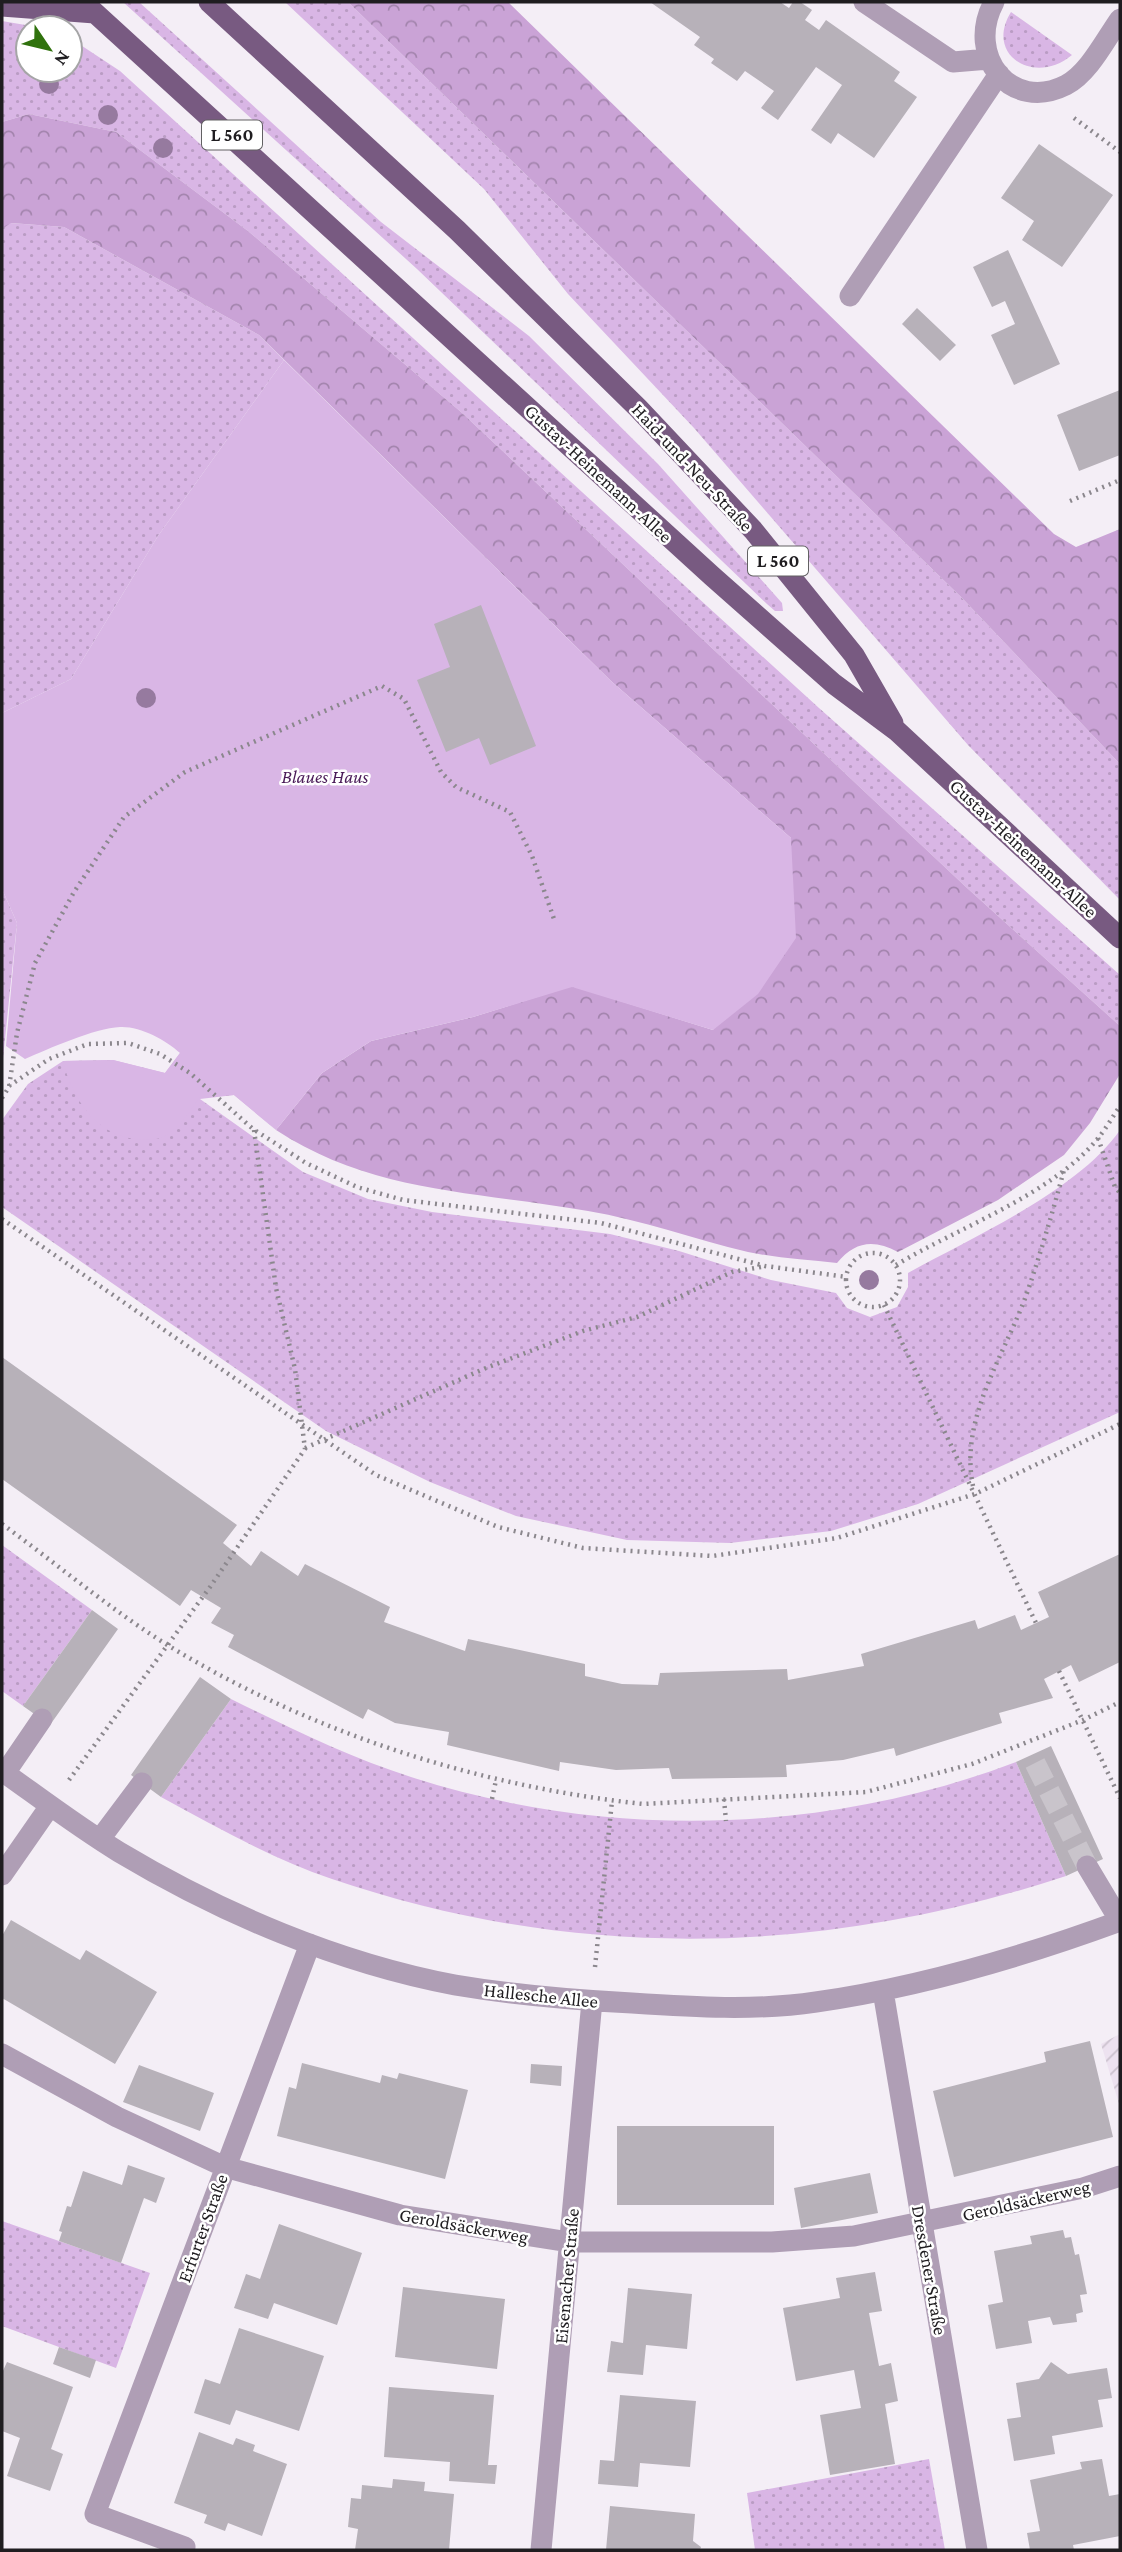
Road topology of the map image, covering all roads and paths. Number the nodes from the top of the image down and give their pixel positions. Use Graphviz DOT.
graph roads {
  1 [pos="209,2"];
  2 [pos="864,2"];
  3 [pos="994,2"];
  4 [pos="2,6"];
  5 [pos="89,7"];
  6 [pos="1120,19"];
  7 [pos="994,67"];
  8 [pos="1051,90"];
  9 [pos="1120,152"];
  10 [pos="850,296"];
  11 [pos="1120,480"];
  12 [pos="1070,501"];
  13 [pos="897,731"];
  14 [pos="554,919"];
  15 [pos="1120,938"];
  16 [pos="9,1087"];
  17 [pos="2,1098"];
  18 [pos="1119,1107"];
  19 [pos="253,1129"];
  20 [pos="1098,1138"];
  21 [pos="1064,1170"];
  22 [pos="1120,1192"];
  23 [pos="2,1219"];
  24 [pos="896,1265"];
  25 [pos="765,1266"];
  26 [pos="846,1277"];
  27 [pos="884,1304"];
  28 [pos="1120,1424"];
  29 [pos="304,1429"];
  30 [pos="323,1442"];
  31 [pos="305,1448"];
  32 [pos="975,1494"];
  33 [pos="2,1524"];
  34 [pos="1036,1623"];
  35 [pos="168,1645"];
  36 [pos="1059,1671"];
  37 [pos="1120,1702"];
  38 [pos="41,1719"];
  39 [pos="1083,1720"];
  40 [pos="4,1772"];
  41 [pos="496,1780"];
  42 [pos="142,1783"];
  43 [pos="1120,1798"];
  44 [pos="492,1799"];
  45 [pos="724,1799"];
  46 [pos="612,1801"];
  47 [pos="50,1806"];
  48 [pos="726,1821"];
  49 [pos="100,1839"];
  50 [pos="1087,1866"];
  51 [pos="2,1875"];
  52 [pos="1120,1921"];
  53 [pos="310,1944"];
  54 [pos="597,1952"];
  55 [pos="883,1990"];
  56 [pos="592,2001"];
  57 [pos="2,2054"];
  58 [pos="225,2167"];
  59 [pos="1120,2176"];
  60 [pos="922,2224"];
  61 [pos="569,2242"];
  62 [pos="185,2547"];
  63 [pos="541,2550"];
  64 [pos="977,2550"];
  1 -- 13 [label="main road, Haid-und-Neu-Straße / L 560"];
  2 -- 7 [label="street"];
  3 -- 7 [label="street"];
  4 -- 5 [label="main road"];
  5 -- 13 [label="main road, Gustav-Heinemann-Allee / L 560"];
  6 -- 8 [label="street"];
  7 -- 8 [label="street"];
  7 -- 10 [label="street"];
  8 -- 9 [label="path"];
  11 -- 12 [label="path"];
  13 -- 15 [label="main road, Gustav-Heinemann-Allee / L 560"];
  14 -- 16 [label="path"];
  16 -- 17 [label="path"];
  16 -- 19 [label="path"];
  18 -- 20 [label="path"];
  19 -- 25 [label="path"];
  19 -- 29 [label="path"];
  20 -- 21 [label="path"];
  20 -- 22 [label="path"];
  21 -- 24 [label="path"];
  21 -- 32 [label="path"];
  23 -- 29 [label="path"];
  24 -- 26 [label="path"];
  24 -- 27 [label="path"];
  25 -- 26 [label="path"];
  25 -- 30 [label="path"];
  26 -- 27 [label="path"];
  27 -- 32 [label="path"];
  28 -- 32 [label="path"];
  29 -- 30 [label="path"];
  29 -- 31 [label="path"];
  30 -- 31 [label="path"];
  30 -- 32 [label="path"];
  31 -- 35 [label="path"];
  32 -- 34 [label="path"];
  33 -- 35 [label="path"];
  35 -- 41 [label="path"];
  35 -- 47 [label="path"];
  36 -- 39 [label="path"];
  37 -- 39 [label="path"];
  38 -- 40 [label="street"];
  39 -- 43 [label="path"];
  39 -- 45 [label="path"];
  40 -- 47 [label="street, Hallesche Allee"];
  41 -- 44 [label="path"];
  41 -- 46 [label="path"];
  42 -- 49 [label="street"];
  45 -- 46 [label="path"];
  45 -- 48 [label="path"];
  46 -- 54 [label="path"];
  47 -- 49 [label="street, Hallesche Allee"];
  47 -- 51 [label="street"];
  49 -- 53 [label="street, Hallesche Allee"];
  50 -- 52 [label="street"];
  52 -- 55 [label="street, Hallesche Allee"];
  53 -- 56 [label="street, Hallesche Allee"];
  53 -- 58 [label="street, Erfurter Straße"];
  55 -- 56 [label="street, Hallesche Allee"];
  55 -- 60 [label="street, Dresdener Straße"];
  56 -- 61 [label="street, Eisenacher Straße"];
  57 -- 58 [label="street, Geroldsäckerweg"];
  58 -- 61 [label="street, Geroldsäckerweg"];
  58 -- 62 [label="street, Erfurter Straße"];
  59 -- 60 [label="street, Geroldsäckerweg"];
  60 -- 61 [label="street, Geroldsäckerweg"];
  60 -- 64 [label="street, Dresdener Straße"];
  61 -- 63 [label="street, Eisenacher Straße"];
}
